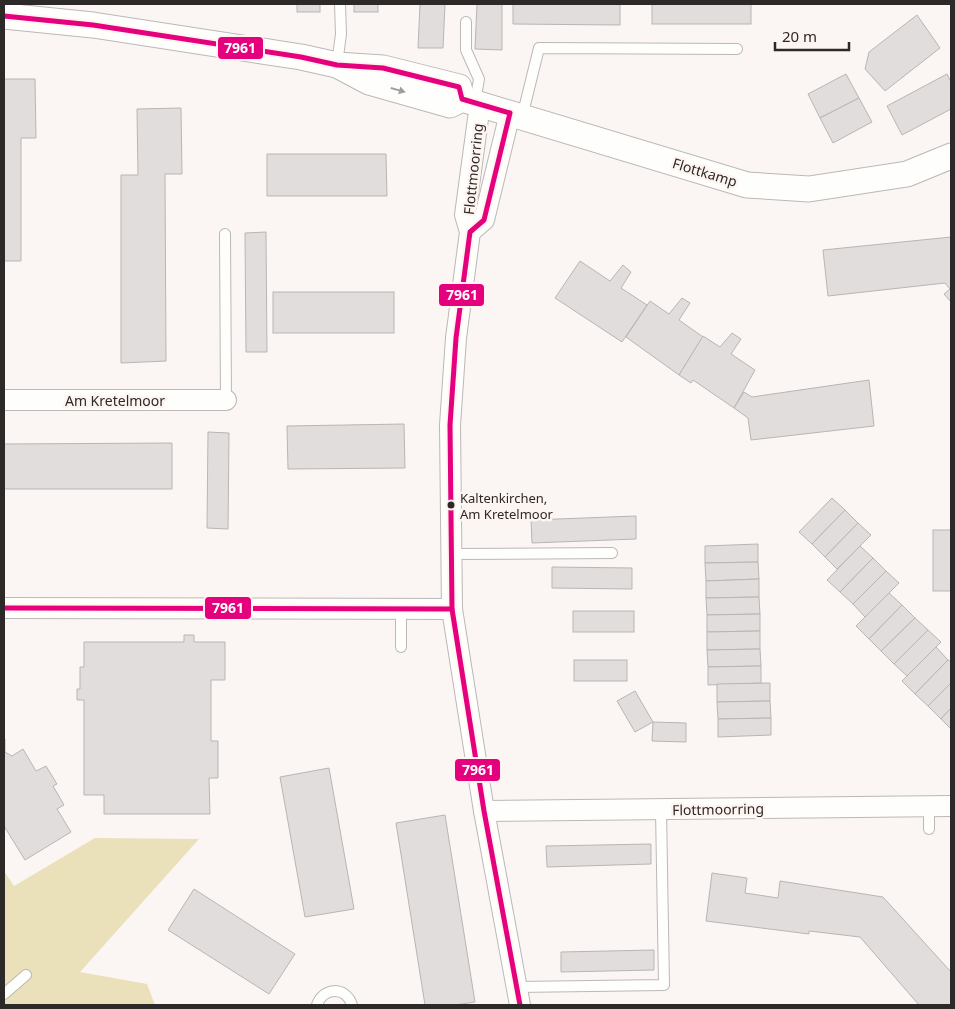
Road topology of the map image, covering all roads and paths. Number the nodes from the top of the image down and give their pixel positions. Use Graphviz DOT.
graph roads {
  1 [pos="340,4"];
  2 [pos="4,16"];
  3 [pos="466,22"];
  4 [pos="737,49"];
  5 [pos="337,65"];
  6 [pos="472,102"];
  7 [pos="516,115"];
  8 [pos="951,156"];
  9 [pos="470,232"];
  10 [pos="225,234"];
  11 [pos="4,400"];
  12 [pos="226,400"];
  13 [pos="612,553"];
  14 [pos="451,554"];
  15 [pos="4,608"];
  16 [pos="401,609"];
  17 [pos="452,609"];
  18 [pos="401,647"];
  19 [pos="929,806"];
  20 [pos="951,806"];
  21 [pos="661,810"];
  22 [pos="484,811"];
  23 [pos="929,829"];
  24 [pos="26,975"];
  25 [pos="4,994"];
  26 [pos="518,996"];
  27 [pos="316,1005"];
  28 [pos="352,1005"];
  1 -- 5 [label="lane"];
  2 -- 5 [label="street, Flottkamp"];
  3 -- 6 [label="lane"];
  4 -- 7 [label="lane"];
  5 -- 6 [label="street, Flottkamp"];
  6 -- 7 [label="street, Flottkamp"];
  6 -- 9 [label="street, Flottmoorring"];
  7 -- 8 [label="street, Flottkamp"];
  7 -- 9 [label="street, Flottmoorring"];
  9 -- 14 [label="street, Flottmoorring"];
  10 -- 12 [label="lane"];
  11 -- 12 [label="street, Am Kretelmoor"];
  13 -- 14 [label="lane"];
  14 -- 17 [label="street, Flottmoorring"];
  15 -- 16 [label="street"];
  16 -- 17 [label="street"];
  16 -- 18 [label="lane"];
  17 -- 22 [label="street, Flottmoorring"];
  19 -- 20 [label="street, Flottmoorring"];
  19 -- 21 [label="street, Flottmoorring"];
  19 -- 23 [label="lane"];
  21 -- 22 [label="street, Flottmoorring"];
  21 -- 26 [label="lane"];
  22 -- 26 [label="street, Flottmoorring"];
  24 -- 25 [label="lane"];
  27 -- 28 [label="lane"];
}
